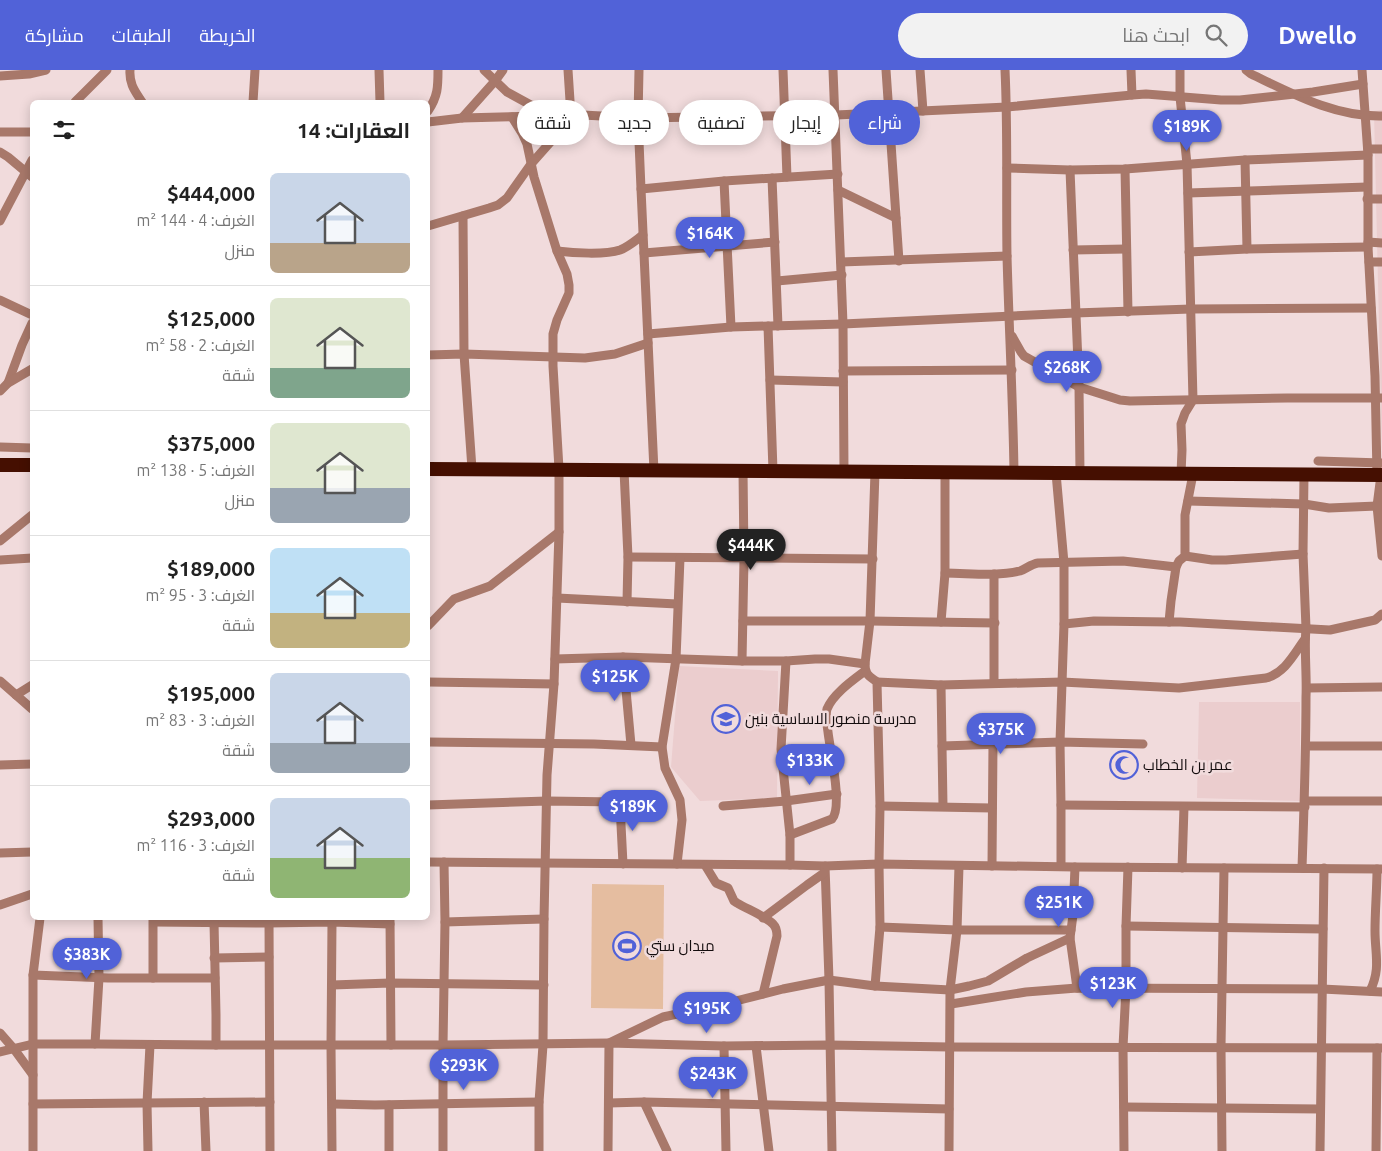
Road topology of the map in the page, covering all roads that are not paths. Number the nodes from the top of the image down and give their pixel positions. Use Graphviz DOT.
graph roads {
  1 [pos="46,70"];
  2 [pos="108,70"];
  3 [pos="130,70"];
  4 [pos="255,70"];
  5 [pos="379,70"];
  6 [pos="438,70"];
  7 [pos="484,70"];
  8 [pos="504,70"];
  9 [pos="568,70"];
  10 [pos="639,70"];
  11 [pos="783,70"];
  12 [pos="833,70"];
  13 [pos="886,70"];
  14 [pos="920,70"];
  15 [pos="1005,70"];
  16 [pos="1131,70"];
  17 [pos="1180,70"];
  18 [pos="1246,70"];
  19 [pos="1362,70"];
  20 [pos="0,76"];
  21 [pos="495,81"];
  22 [pos="1363,84"];
  23 [pos="1132,94"];
  24 [pos="1294,94"];
  25 [pos="1180,97"];
  26 [pos="77,100"];
  27 [pos="141,100"];
  28 [pos="253,100"];
  29 [pos="380,100"];
  30 [pos="522,100"];
  31 [pos="570,100"];
  32 [pos="638,100"];
  33 [pos="784,100"];
  34 [pos="835,100"];
  35 [pos="888,100"];
  36 [pos="430,108"];
  37 [pos="1007,108"];
  38 [pos="920,111"];
  39 [pos="923,111"];
  40 [pos="773,115"];
  41 [pos="1382,116"];
  42 [pos="512,117"];
  43 [pos="517,117"];
  44 [pos="669,117"];
  45 [pos="1365,117"];
  46 [pos="462,118"];
  47 [pos="430,122"];
  48 [pos="0,132"];
  49 [pos="30,132"];
  50 [pos="547,145"];
  51 [pos="639,145"];
  52 [pos="786,145"];
  53 [pos="837,145"];
  54 [pos="891,145"];
  55 [pos="1382,149"];
  56 [pos="0,152"];
  57 [pos="1368,152"];
  58 [pos="1245,160"];
  59 [pos="531,164"];
  60 [pos="1186,164"];
  61 [pos="1007,168"];
  62 [pos="1125,169"];
  63 [pos="1070,170"];
  64 [pos="29,174"];
  65 [pos="838,174"];
  66 [pos="787,177"];
  67 [pos="772,178"];
  68 [pos="724,181"];
  69 [pos="1368,186"];
  70 [pos="641,189"];
  71 [pos="838,190"];
  72 [pos="1245,191"];
  73 [pos="1188,193"];
  74 [pos="1367,199"];
  75 [pos="1382,199"];
  76 [pos="463,216"];
  77 [pos="896,218"];
  78 [pos="0,221"];
  79 [pos="430,225"];
  80 [pos="643,235"];
  81 [pos="775,242"];
  82 [pos="1382,242"];
  83 [pos="1368,245"];
  84 [pos="728,246"];
  85 [pos="1247,249"];
  86 [pos="1073,250"];
  87 [pos="1126,250"];
  88 [pos="557,252"];
  89 [pos="1189,252"];
  90 [pos="644,253"];
  91 [pos="1007,256"];
  92 [pos="899,261"];
  93 [pos="841,262"];
  94 [pos="1369,262"];
  95 [pos="1382,262"];
  96 [pos="842,275"];
  97 [pos="777,281"];
  98 [pos="0,300"];
  99 [pos="1371,308"];
  100 [pos="1191,309"];
  101 [pos="1128,312"];
  102 [pos="1075,313"];
  103 [pos="30,314"];
  104 [pos="1010,316"];
  105 [pos="843,324"];
  106 [pos="773,326"];
  107 [pos="30,327"];
  108 [pos="731,327"];
  109 [pos="1010,332"];
  110 [pos="648,339"];
  111 [pos="464,354"];
  112 [pos="430,355"];
  113 [pos="553,358"];
  114 [pos="30,370"];
  115 [pos="1012,370"];
  116 [pos="843,371"];
  117 [pos="770,380"];
  118 [pos="843,382"];
  119 [pos="8,383"];
  120 [pos="1079,387"];
  121 [pos="0,391"];
  122 [pos="1379,398"];
  123 [pos="1193,400"];
  124 [pos="0,447"];
  125 [pos="30,448"];
  126 [pos="1318,461"];
  127 [pos="0,465"];
  128 [pos="30,465"];
  129 [pos="430,469"];
  130 [pos="472,469"];
  131 [pos="559,469"];
  132 [pos="624,470"];
  133 [pos="743,470"];
  134 [pos="1380,470"];
  135 [pos="654,471"];
  136 [pos="773,471"];
  137 [pos="844,471"];
  138 [pos="876,472"];
  139 [pos="945,473"];
  140 [pos="1014,473"];
  141 [pos="1056,473"];
  142 [pos="1080,473"];
  143 [pos="1187,474"];
  144 [pos="1304,474"];
  145 [pos="1188,501"];
  146 [pos="1304,504"];
  147 [pos="1379,506"];
  148 [pos="30,517"];
  149 [pos="559,532"];
  150 [pos="0,541"];
  151 [pos="1303,554"];
  152 [pos="1185,556"];
  153 [pos="1382,556"];
  154 [pos="628,557"];
  155 [pos="30,558"];
  156 [pos="680,558"];
  157 [pos="744,559"];
  158 [pos="0,560"];
  159 [pos="873,560"];
  160 [pos="1064,563"];
  161 [pos="1176,567"];
  162 [pos="945,573"];
  163 [pos="994,574"];
  164 [pos="558,598"];
  165 [pos="627,602"];
  166 [pos="677,604"];
  167 [pos="1382,614"];
  168 [pos="743,621"];
  169 [pos="870,621"];
  170 [pos="941,622"];
  171 [pos="1169,622"];
  172 [pos="995,623"];
  173 [pos="430,624"];
  174 [pos="1064,624"];
  175 [pos="1306,628"];
  176 [pos="1305,639"];
  177 [pos="623,657"];
  178 [pos="555,659"];
  179 [pos="676,659"];
  180 [pos="742,661"];
  181 [pos="786,661"];
  182 [pos="865,667"];
  183 [pos="0,681"];
  184 [pos="430,682"];
  185 [pos="877,682"];
  186 [pos="1062,682"];
  187 [pos="994,683"];
  188 [pos="554,684"];
  189 [pos="941,684"];
  190 [pos="30,686"];
  191 [pos="1382,687"];
  192 [pos="1307,688"];
  193 [pos="16,695"];
  194 [pos="30,707"];
  195 [pos="430,742"];
  196 [pos="1060,742"];
  197 [pos="993,743"];
  198 [pos="549,744"];
  199 [pos="1143,744"];
  200 [pos="631,745"];
  201 [pos="942,746"];
  202 [pos="1306,746"];
  203 [pos="1382,746"];
  204 [pos="662,747"];
  205 [pos="30,764"];
  206 [pos="0,765"];
  207 [pos="837,794"];
  208 [pos="547,801"];
  209 [pos="786,801"];
  210 [pos="1382,801"];
  211 [pos="1305,804"];
  212 [pos="430,805"];
  213 [pos="1061,805"];
  214 [pos="723,806"];
  215 [pos="880,806"];
  216 [pos="942,806"];
  217 [pos="1184,807"];
  218 [pos="992,808"];
  219 [pos="790,836"];
  220 [pos="30,852"];
  221 [pos="0,853"];
  222 [pos="430,862"];
  223 [pos="444,862"];
  224 [pos="545,863"];
  225 [pos="623,864"];
  226 [pos="677,864"];
  227 [pos="878,864"];
  228 [pos="705,865"];
  229 [pos="790,865"];
  230 [pos="958,866"];
  231 [pos="992,866"];
  232 [pos="1061,866"];
  233 [pos="1075,867"];
  234 [pos="1128,867"];
  235 [pos="1182,868"];
  236 [pos="1224,868"];
  237 [pos="1302,868"];
  238 [pos="1324,868"];
  239 [pos="1380,869"];
  240 [pos="825,870"];
  241 [pos="30,895"];
  242 [pos="0,905"];
  243 [pos="764,918"];
  244 [pos="544,919"];
  245 [pos="40,920"];
  246 [pos="98,920"];
  247 [pos="154,920"];
  248 [pos="269,920"];
  249 [pos="390,921"];
  250 [pos="214,922"];
  251 [pos="332,922"];
  252 [pos="445,922"];
  253 [pos="1126,926"];
  254 [pos="880,927"];
  255 [pos="1222,928"];
  256 [pos="1323,929"];
  257 [pos="957,930"];
  258 [pos="1379,931"];
  259 [pos="1070,934"];
  260 [pos="214,958"];
  261 [pos="269,958"];
  262 [pos="33,975"];
  263 [pos="99,978"];
  264 [pos="153,978"];
  265 [pos="215,978"];
  266 [pos="829,980"];
  267 [pos="390,984"];
  268 [pos="332,985"];
  269 [pos="444,985"];
  270 [pos="544,985"];
  271 [pos="875,986"];
  272 [pos="1077,988"];
  273 [pos="1126,988"];
  274 [pos="1222,988"];
  275 [pos="1322,988"];
  276 [pos="950,990"];
  277 [pos="1370,991"];
  278 [pos="1382,992"];
  279 [pos="763,994"];
  280 [pos="951,1004"];
  281 [pos="0,1033"];
  282 [pos="608,1043"];
  283 [pos="33,1044"];
  284 [pos="95,1044"];
  285 [pos="150,1045"];
  286 [pos="270,1045"];
  287 [pos="331,1045"];
  288 [pos="543,1045"];
  289 [pos="830,1045"];
  290 [pos="216,1046"];
  291 [pos="391,1046"];
  292 [pos="443,1046"];
  293 [pos="724,1046"];
  294 [pos="756,1046"];
  295 [pos="950,1047"];
  296 [pos="1123,1047"];
  297 [pos="1221,1047"];
  298 [pos="1321,1048"];
  299 [pos="1380,1048"];
  300 [pos="14,1049"];
  301 [pos="0,1052"];
  302 [pos="33,1076"];
  303 [pos="204,1102"];
  304 [pos="270,1102"];
  305 [pos="539,1102"];
  306 [pos="644,1102"];
  307 [pos="147,1103"];
  308 [pos="443,1103"];
  309 [pos="609,1103"];
  310 [pos="33,1104"];
  311 [pos="333,1104"];
  312 [pos="725,1104"];
  313 [pos="389,1105"];
  314 [pos="763,1106"];
  315 [pos="831,1107"];
  316 [pos="1124,1107"];
  317 [pos="1221,1108"];
  318 [pos="1379,1108"];
  319 [pos="949,1109"];
  320 [pos="1320,1109"];
  321 [pos="34,1151"];
  322 [pos="148,1151"];
  323 [pos="206,1151"];
  324 [pos="270,1151"];
  325 [pos="332,1151"];
  326 [pos="389,1151"];
  327 [pos="443,1151"];
  328 [pos="539,1151"];
  329 [pos="608,1151"];
  330 [pos="667,1151"];
  331 [pos="726,1151"];
  332 [pos="769,1151"];
  333 [pos="832,1151"];
  334 [pos="949,1151"];
  335 [pos="1124,1151"];
  336 [pos="1222,1151"];
  337 [pos="1320,1151"];
  338 [pos="1376,1151"];
  1 -- 20 [label="street"];
  2 -- 26 [label="street"];
  3 -- 27 [label="street"];
  4 -- 28 [label="street"];
  5 -- 29 [label="street"];
  6 -- 36 [label="street"];
  7 -- 21 [label="street"];
  8 -- 21 [label="street"];
  9 -- 31 [label="street"];
  10 -- 32 [label="street"];
  11 -- 33 [label="street"];
  12 -- 34 [label="street"];
  13 -- 35 [label="street"];
  14 -- 39 [label="street"];
  15 -- 37 [label="street"];
  16 -- 23 [label="street"];
  17 -- 25 [label="street"];
  18 -- 24 [label="street"];
  19 -- 22 [label="street"];
  21 -- 30 [label="street"];
  21 -- 46 [label="street"];
  22 -- 24 [label="street"];
  22 -- 45 [label="street"];
  23 -- 25 [label="street"];
  23 -- 37 [label="street"];
  24 -- 25 [label="street"];
  24 -- 45 [label="street"];
  25 -- 60 [label="street"];
  37 -- 39 [label="street"];
  37 -- 61 [label="street"];
  38 -- 39 [label="street"];
  40 -- 44 [label="street"];
  41 -- 45 [label="street"];
  42 -- 43 [label="street"];
  42 -- 46 [label="street"];
  42 -- 59 [label="street"];
  45 -- 57 [label="street"];
  46 -- 47 [label="street"];
  48 -- 49 [label="street"];
  50 -- 59 [label="street"];
  51 -- 70 [label="street"];
  52 -- 66 [label="street"];
  53 -- 65 [label="street"];
  54 -- 77 [label="street"];
  55 -- 57 [label="street"];
  56 -- 64 [label="street"];
  57 -- 58 [label="street"];
  57 -- 69 [label="street"];
  58 -- 60 [label="street"];
  58 -- 72 [label="street"];
  59 -- 76 [label="street"];
  59 -- 88 [label="street"];
  60 -- 62 [label="street"];
  60 -- 73 [label="street"];
  61 -- 63 [label="street"];
  61 -- 91 [label="street"];
  62 -- 63 [label="street"];
  62 -- 87 [label="street"];
  63 -- 86 [label="street"];
  64 -- 78 [label="street"];
  65 -- 66 [label="street"];
  65 -- 71 [label="street"];
  66 -- 67 [label="street"];
  67 -- 68 [label="street"];
  67 -- 81 [label="street"];
  68 -- 70 [label="street"];
  68 -- 84 [label="street"];
  69 -- 72 [label="street"];
  69 -- 74 [label="street"];
  70 -- 80 [label="street"];
  71 -- 77 [label="street"];
  71 -- 93 [label="street"];
  72 -- 73 [label="street"];
  72 -- 85 [label="street"];
  73 -- 89 [label="street"];
  74 -- 75 [label="street"];
  74 -- 83 [label="street"];
  76 -- 79 [label="street"];
  76 -- 111 [label="street"];
  77 -- 92 [label="street"];
  80 -- 88 [label="street"];
  80 -- 90 [label="street"];
  81 -- 84 [label="street"];
  81 -- 97 [label="street"];
  82 -- 83 [label="street"];
  83 -- 85 [label="street"];
  83 -- 94 [label="street"];
  84 -- 90 [label="street"];
  84 -- 108 [label="street"];
  85 -- 89 [label="street"];
  86 -- 87 [label="street"];
  86 -- 102 [label="street"];
  87 -- 101 [label="street"];
  88 -- 113 [label="street"];
  89 -- 100 [label="street"];
  90 -- 110 [label="street"];
  91 -- 92 [label="street"];
  91 -- 104 [label="street"];
  92 -- 93 [label="street"];
  93 -- 96 [label="street"];
  94 -- 95 [label="street"];
  94 -- 99 [label="street"];
  96 -- 97 [label="street"];
  96 -- 105 [label="street"];
  97 -- 106 [label="street"];
  98 -- 103 [label="street"];
  99 -- 100 [label="street"];
  99 -- 122 [label="street"];
  100 -- 101 [label="street"];
  100 -- 123 [label="street"];
  101 -- 102 [label="street"];
  102 -- 104 [label="street"];
  102 -- 120 [label="street"];
  104 -- 105 [label="street"];
  104 -- 109 [label="street"];
  105 -- 106 [label="street"];
  105 -- 116 [label="street"];
  106 -- 108 [label="street"];
  106 -- 117 [label="street"];
  107 -- 119 [label="street"];
  108 -- 110 [label="street"];
  109 -- 115 [label="street"];
  109 -- 120 [label="street"];
  110 -- 113 [label="street"];
  110 -- 135 [label="street"];
  111 -- 112 [label="street"];
  111 -- 113 [label="street"];
  111 -- 130 [label="street"];
  113 -- 131 [label="street"];
  114 -- 119 [label="street"];
  115 -- 116 [label="street"];
  115 -- 140 [label="street"];
  116 -- 118 [label="street"];
  117 -- 118 [label="street"];
  117 -- 136 [label="street"];
  118 -- 137 [label="street"];
  119 -- 121 [label="street"];
  120 -- 123 [label="street"];
  120 -- 142 [label="street"];
  122 -- 123 [label="street"];
  122 -- 134 [label="street"];
  123 -- 143 [label="street"];
  124 -- 125 [label="street"];
  126 -- 134 [label="street"];
  127 -- 128 [label="highway"];
  129 -- 130 [label="highway"];
  130 -- 131 [label="highway"];
  131 -- 132 [label="highway"];
  131 -- 149 [label="street"];
  132 -- 135 [label="highway"];
  132 -- 154 [label="street"];
  133 -- 135 [label="highway"];
  133 -- 136 [label="highway"];
  133 -- 157 [label="street"];
  134 -- 144 [label="highway"];
  134 -- 147 [label="street"];
  136 -- 137 [label="highway"];
  137 -- 138 [label="highway"];
  138 -- 139 [label="highway"];
  138 -- 159 [label="street"];
  139 -- 140 [label="highway"];
  139 -- 162 [label="street"];
  140 -- 141 [label="highway"];
  141 -- 142 [label="highway"];
  141 -- 160 [label="street"];
  142 -- 143 [label="highway"];
  143 -- 144 [label="highway"];
  143 -- 145 [label="street"];
  144 -- 146 [label="street"];
  145 -- 146 [label="street"];
  145 -- 152 [label="street"];
  146 -- 147 [label="street"];
  146 -- 151 [label="street"];
  147 -- 153 [label="street"];
  148 -- 150 [label="street"];
  149 -- 164 [label="street"];
  149 -- 173 [label="street"];
  151 -- 152 [label="street"];
  151 -- 175 [label="street"];
  152 -- 161 [label="street"];
  154 -- 156 [label="street"];
  154 -- 165 [label="street"];
  155 -- 158 [label="street"];
  156 -- 157 [label="street"];
  156 -- 166 [label="street"];
  157 -- 159 [label="street"];
  157 -- 168 [label="street"];
  159 -- 169 [label="street"];
  160 -- 161 [label="street"];
  160 -- 163 [label="street"];
  160 -- 174 [label="street"];
  161 -- 171 [label="street"];
  162 -- 163 [label="street"];
  162 -- 170 [label="street"];
  163 -- 172 [label="street"];
  164 -- 165 [label="street"];
  164 -- 178 [label="street"];
  165 -- 166 [label="street"];
  166 -- 179 [label="street"];
  167 -- 175 [label="street"];
  168 -- 169 [label="street"];
  168 -- 180 [label="street"];
  169 -- 170 [label="street"];
  169 -- 182 [label="street"];
  170 -- 172 [label="street"];
  171 -- 174 [label="street"];
  171 -- 175 [label="street"];
  172 -- 187 [label="street"];
  174 -- 186 [label="street"];
  175 -- 176 [label="street"];
  176 -- 186 [label="street"];
  176 -- 192 [label="street"];
  177 -- 178 [label="street"];
  177 -- 179 [label="street"];
  177 -- 200 [label="street"];
  178 -- 188 [label="street"];
  179 -- 180 [label="street"];
  179 -- 204 [label="street"];
  180 -- 181 [label="street"];
  181 -- 182 [label="street"];
  181 -- 209 [label="street"];
  182 -- 185 [label="street"];
  182 -- 207 [label="street"];
  183 -- 193 [label="street"];
  184 -- 188 [label="street"];
  185 -- 189 [label="street"];
  185 -- 215 [label="street"];
  186 -- 187 [label="street"];
  186 -- 196 [label="street"];
  187 -- 189 [label="street"];
  188 -- 198 [label="street"];
  189 -- 201 [label="street"];
  190 -- 193 [label="street"];
  191 -- 192 [label="street"];
  192 -- 202 [label="street"];
  193 -- 194 [label="street"];
  195 -- 198 [label="street"];
  196 -- 197 [label="street"];
  196 -- 199 [label="street"];
  196 -- 213 [label="street"];
  197 -- 201 [label="street"];
  197 -- 218 [label="street"];
  198 -- 200 [label="street"];
  198 -- 208 [label="street"];
  200 -- 204 [label="street"];
  201 -- 216 [label="street"];
  202 -- 203 [label="street"];
  202 -- 211 [label="street"];
  204 -- 226 [label="street"];
  205 -- 206 [label="street"];
  207 -- 209 [label="street"];
  207 -- 219 [label="street"];
  208 -- 212 [label="street"];
  208 -- 224 [label="street"];
  208 -- 225 [label="street"];
  209 -- 214 [label="street"];
  209 -- 219 [label="street"];
  210 -- 211 [label="street"];
  211 -- 217 [label="street"];
  211 -- 237 [label="street"];
  213 -- 217 [label="street"];
  213 -- 232 [label="street"];
  215 -- 216 [label="street"];
  215 -- 227 [label="street"];
  216 -- 218 [label="street"];
  217 -- 235 [label="street"];
  218 -- 231 [label="street"];
  219 -- 229 [label="street"];
  220 -- 221 [label="street"];
  222 -- 223 [label="street"];
  223 -- 224 [label="street"];
  223 -- 252 [label="street"];
  224 -- 225 [label="street"];
  224 -- 244 [label="street"];
  225 -- 226 [label="street"];
  226 -- 228 [label="street"];
  227 -- 230 [label="street"];
  227 -- 240 [label="street"];
  227 -- 254 [label="street"];
  228 -- 229 [label="street"];
  228 -- 243 [label="street"];
  229 -- 240 [label="street"];
  230 -- 231 [label="street"];
  230 -- 257 [label="street"];
  231 -- 232 [label="street"];
  232 -- 233 [label="street"];
  233 -- 234 [label="street"];
  233 -- 259 [label="street"];
  234 -- 235 [label="street"];
  234 -- 253 [label="street"];
  235 -- 236 [label="street"];
  236 -- 237 [label="street"];
  236 -- 255 [label="street"];
  237 -- 238 [label="street"];
  238 -- 239 [label="street"];
  238 -- 256 [label="street"];
  239 -- 258 [label="street"];
  240 -- 243 [label="street"];
  240 -- 266 [label="street"];
  241 -- 242 [label="street"];
  243 -- 279 [label="street"];
  244 -- 252 [label="street"];
  244 -- 270 [label="street"];
  245 -- 262 [label="street"];
  246 -- 263 [label="street"];
  247 -- 250 [label="street"];
  247 -- 264 [label="street"];
  248 -- 250 [label="street"];
  248 -- 251 [label="street"];
  248 -- 261 [label="street"];
  249 -- 251 [label="street"];
  249 -- 267 [label="street"];
  250 -- 260 [label="street"];
  251 -- 268 [label="street"];
  252 -- 269 [label="street"];
  253 -- 255 [label="street"];
  253 -- 273 [label="street"];
  254 -- 257 [label="street"];
  254 -- 271 [label="street"];
  255 -- 256 [label="street"];
  255 -- 274 [label="street"];
  256 -- 275 [label="street"];
  257 -- 259 [label="street"];
  257 -- 276 [label="street"];
  258 -- 277 [label="street"];
  259 -- 272 [label="street"];
  259 -- 276 [label="street"];
  260 -- 261 [label="street"];
  260 -- 265 [label="street"];
  261 -- 286 [label="street"];
  262 -- 263 [label="street"];
  262 -- 283 [label="street"];
  263 -- 264 [label="street"];
  263 -- 284 [label="street"];
  264 -- 265 [label="street"];
  265 -- 290 [label="street"];
  266 -- 271 [label="street"];
  266 -- 279 [label="street"];
  266 -- 289 [label="street"];
  267 -- 268 [label="street"];
  267 -- 269 [label="street"];
  267 -- 291 [label="street"];
  268 -- 287 [label="street"];
  269 -- 270 [label="street"];
  269 -- 292 [label="street"];
  270 -- 288 [label="street"];
  271 -- 276 [label="street"];
  272 -- 273 [label="street"];
  272 -- 280 [label="street"];
  273 -- 274 [label="street"];
  273 -- 296 [label="street"];
  274 -- 275 [label="street"];
  274 -- 297 [label="street"];
  275 -- 277 [label="street"];
  275 -- 298 [label="street"];
  276 -- 280 [label="street"];
  277 -- 278 [label="street"];
  279 -- 282 [label="street"];
  280 -- 295 [label="street"];
  281 -- 300 [label="street"];
  282 -- 288 [label="street"];
  282 -- 293 [label="street"];
  282 -- 309 [label="street"];
  283 -- 284 [label="street"];
  283 -- 300 [label="street"];
  283 -- 302 [label="street"];
  284 -- 285 [label="street"];
  285 -- 290 [label="street"];
  285 -- 307 [label="street"];
  286 -- 287 [label="street"];
  286 -- 290 [label="street"];
  286 -- 304 [label="street"];
  287 -- 291 [label="street"];
  287 -- 311 [label="street"];
  288 -- 292 [label="street"];
  288 -- 305 [label="street"];
  289 -- 294 [label="street"];
  289 -- 295 [label="street"];
  289 -- 315 [label="street"];
  291 -- 292 [label="street"];
  292 -- 308 [label="street"];
  293 -- 294 [label="street"];
  293 -- 312 [label="street"];
  294 -- 314 [label="street"];
  295 -- 296 [label="street"];
  295 -- 319 [label="street"];
  296 -- 297 [label="street"];
  296 -- 316 [label="street"];
  297 -- 298 [label="street"];
  297 -- 317 [label="street"];
  298 -- 299 [label="street"];
  298 -- 320 [label="street"];
  299 -- 318 [label="street"];
  300 -- 301 [label="street"];
  300 -- 302 [label="street"];
  302 -- 310 [label="street"];
  303 -- 304 [label="street"];
  303 -- 307 [label="street"];
  303 -- 323 [label="street"];
  304 -- 324 [label="street"];
  305 -- 308 [label="street"];
  305 -- 328 [label="street"];
  306 -- 309 [label="street"];
  306 -- 312 [label="street"];
  306 -- 330 [label="street"];
  307 -- 310 [label="street"];
  307 -- 322 [label="street"];
  308 -- 313 [label="street"];
  308 -- 327 [label="street"];
  309 -- 329 [label="street"];
  310 -- 321 [label="street"];
  311 -- 313 [label="street"];
  311 -- 325 [label="street"];
  312 -- 314 [label="street"];
  312 -- 331 [label="street"];
  313 -- 326 [label="street"];
  314 -- 315 [label="street"];
  314 -- 332 [label="street"];
  315 -- 319 [label="street"];
  315 -- 333 [label="street"];
  316 -- 317 [label="street"];
  316 -- 335 [label="street"];
  317 -- 320 [label="street"];
  317 -- 336 [label="street"];
  318 -- 338 [label="street"];
  319 -- 334 [label="street"];
  320 -- 337 [label="street"];
}
